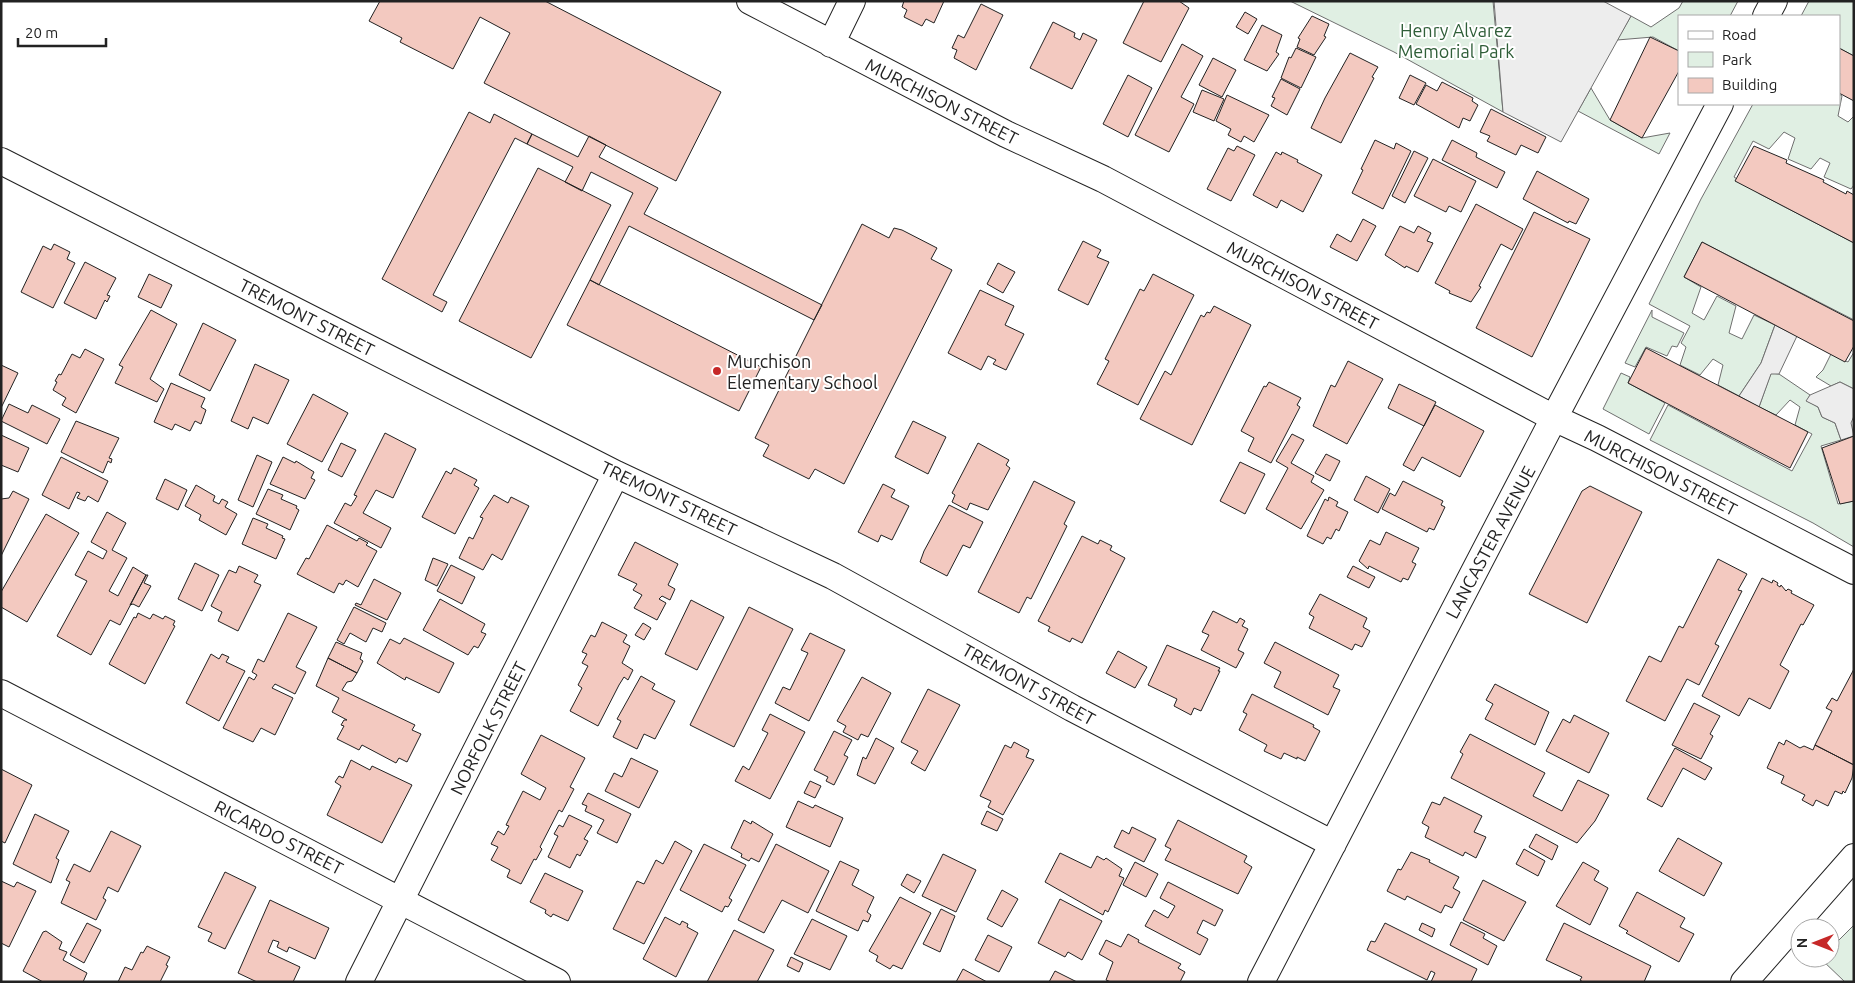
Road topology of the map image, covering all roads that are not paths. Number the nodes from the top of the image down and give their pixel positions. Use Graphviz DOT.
graph roads {
  1 [pos="750,1"];
  2 [pos="852,1"];
  3 [pos="1774,1"];
  4 [pos="1767,15"];
  5 [pos="831,44"];
  6 [pos="1719,105"];
  7 [pos="1,160"];
  8 [pos="1554,418"];
  9 [pos="616,474"];
  10 [pos="1854,571"];
  11 [pos="1,693"];
  12 [pos="1333,844"];
  13 [pos="1854,857"];
  14 [pos="401,900"];
  15 [pos="359,982"];
  16 [pos="557,982"];
  17 [pos="1261,982"];
  18 [pos="1744,982"];
  1 -- 5 [label="street, MURCHISON STREET"];
  2 -- 5 [label="street"];
  3 -- 4 [label="street"];
  5 -- 8 [label="street, MURCHISON STREET"];
  6 -- 8 [label="street, LANCASTER AVENUE"];
  7 -- 9 [label="street, TREMONT STREET"];
  8 -- 10 [label="street, MURCHISON STREET"];
  8 -- 12 [label="street, LANCASTER AVENUE"];
  9 -- 12 [label="street, TREMONT STREET"];
  9 -- 14 [label="street, NORFOLK STREET"];
  11 -- 14 [label="street, RICARDO STREET"];
  12 -- 17 [label="street, LANCASTER AVENUE"];
  13 -- 18 [label="street"];
  14 -- 15 [label="street, NORFOLK STREET"];
  14 -- 16 [label="street, RICARDO STREET"];
}
